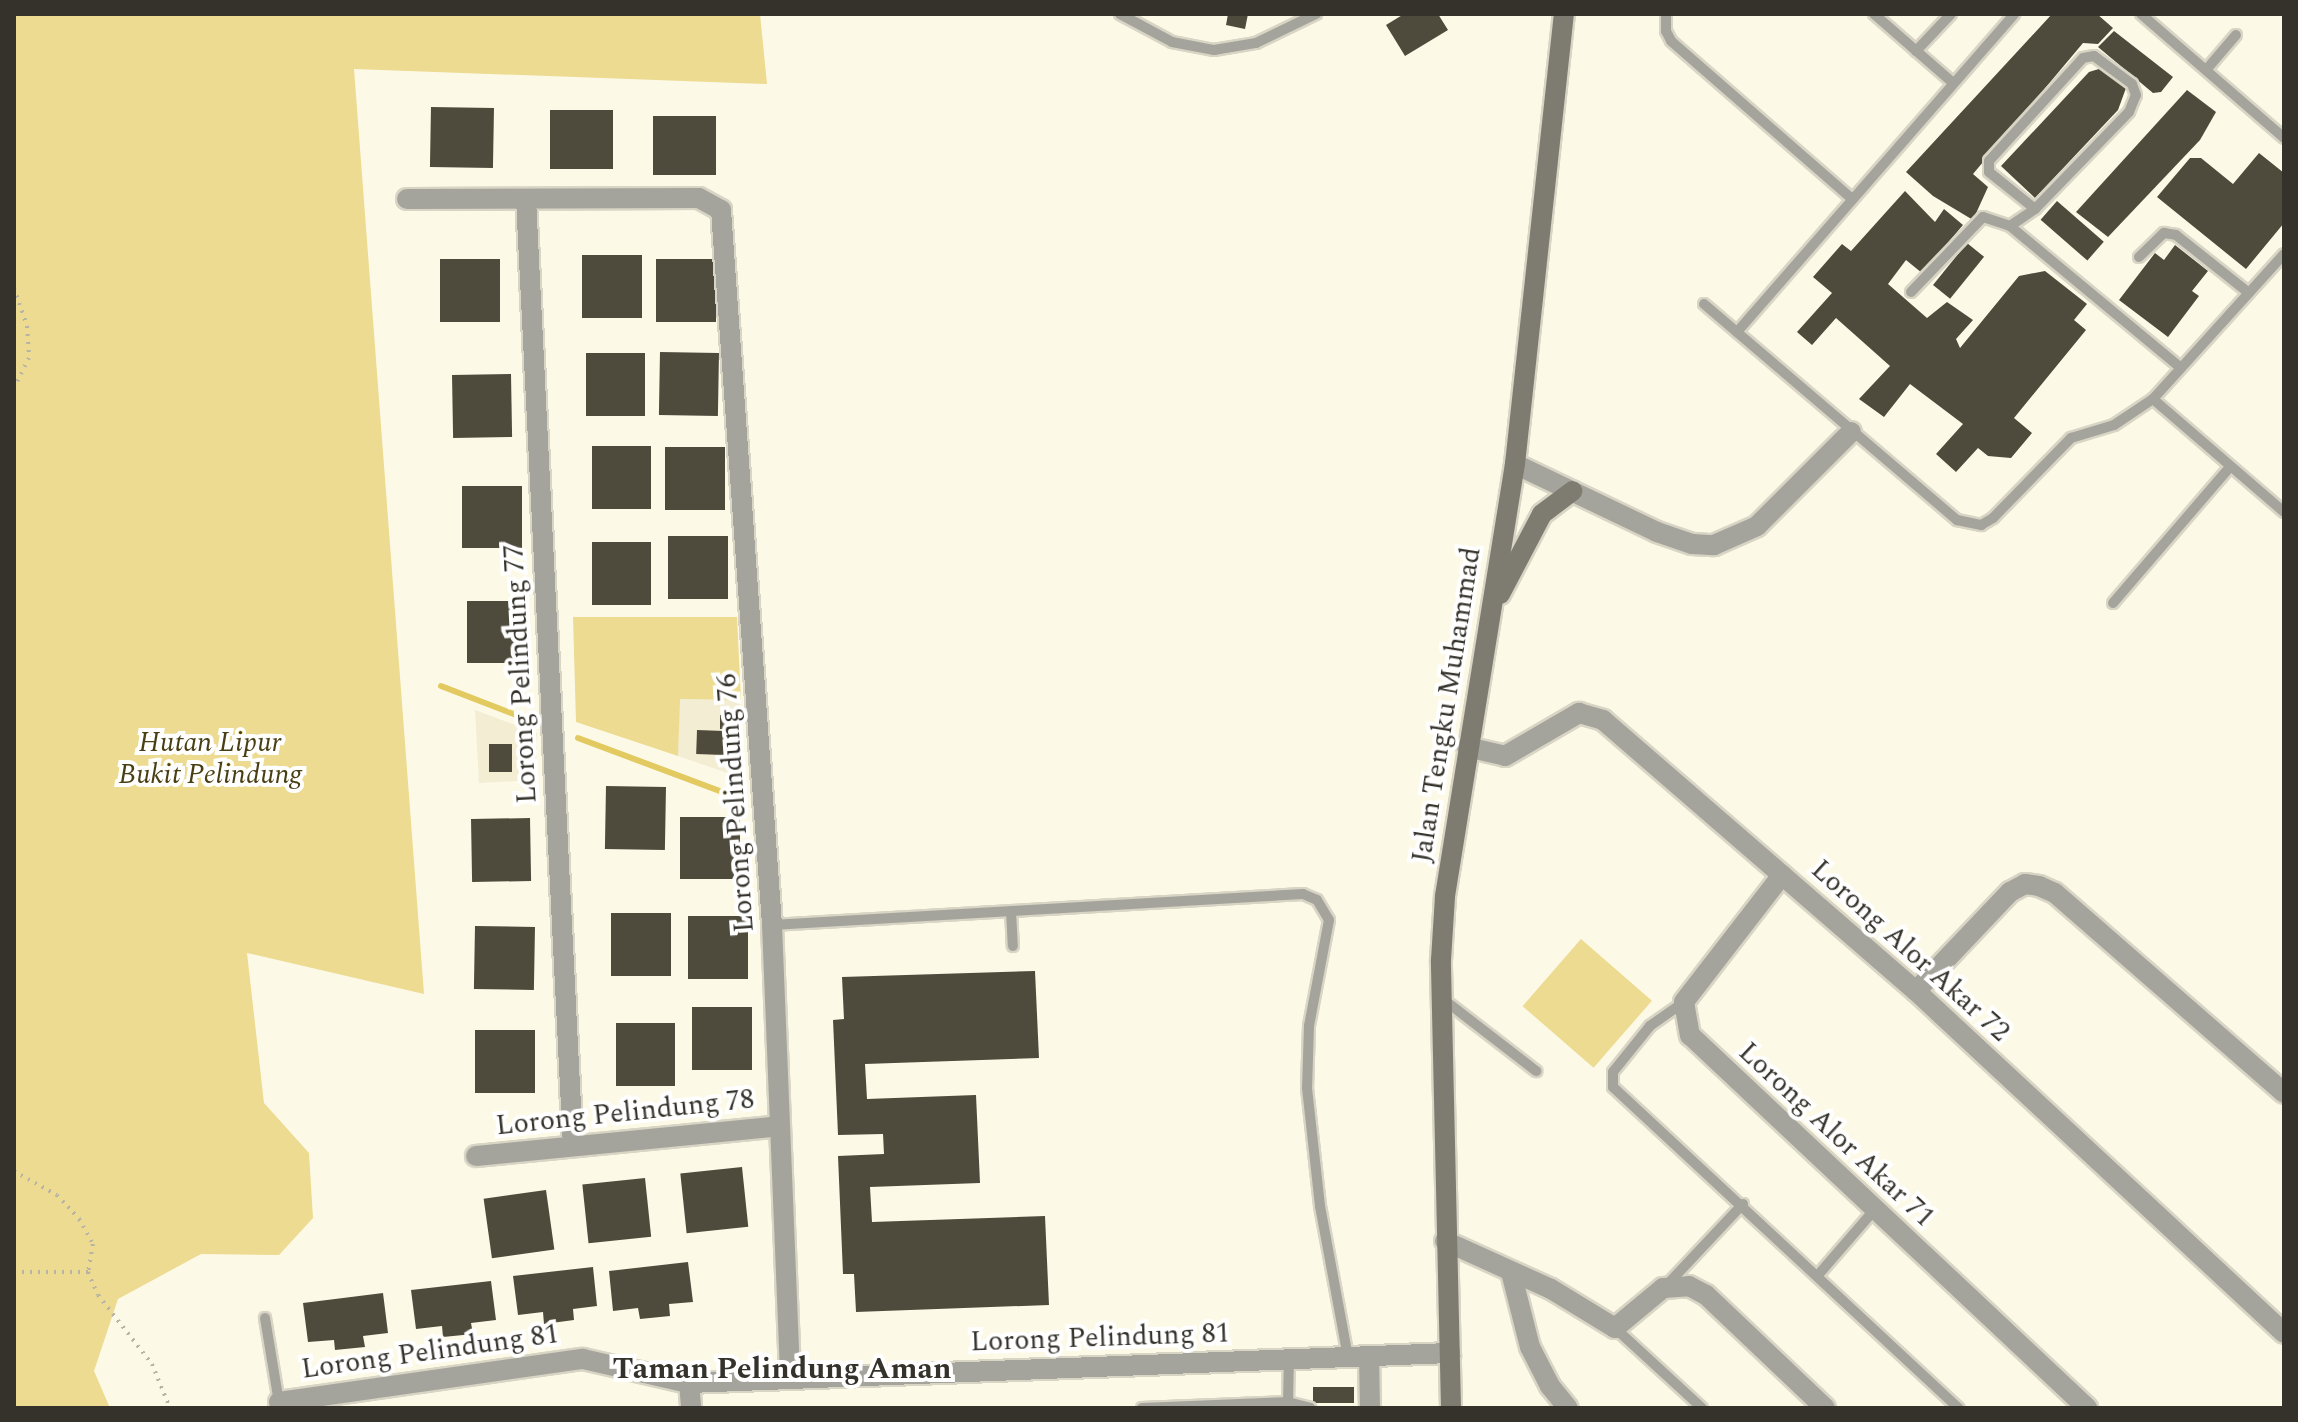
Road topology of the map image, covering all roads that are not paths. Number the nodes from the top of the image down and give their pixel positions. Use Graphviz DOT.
graph roads {
  1 [pos="1120,14"];
  2 [pos="1316,14"];
  3 [pos="1564,14"];
  4 [pos="1666,14"];
  5 [pos="1874,14"];
  6 [pos="1951,14"];
  7 [pos="2014,14"];
  8 [pos="2141,14"];
  9 [pos="2236,35"];
  10 [pos="1916,51"];
  11 [pos="2206,70"];
  12 [pos="1953,83"];
  13 [pos="2284,138"];
  14 [pos="407,199"];
  15 [pos="526,199"];
  16 [pos="1852,199"];
  17 [pos="2035,209"];
  18 [pos="2010,226"];
  19 [pos="2284,254"];
  20 [pos="2139,257"];
  21 [pos="1911,292"];
  22 [pos="2249,293"];
  23 [pos="1704,304"];
  24 [pos="1737,332"];
  25 [pos="2181,368"];
  26 [pos="2153,399"];
  27 [pos="1851,432"];
  28 [pos="1515,464"];
  29 [pos="2230,467"];
  30 [pos="1572,491"];
  31 [pos="2284,512"];
  32 [pos="2113,603"];
  33 [pos="1491,613"];
  34 [pos="1467,747"];
  35 [pos="1782,875"];
  36 [pos="1011,911"];
  37 [pos="772,925"];
  38 [pos="1013,946"];
  39 [pos="1916,991"];
  40 [pos="1443,999"];
  41 [pos="1684,1002"];
  42 [pos="1536,1071"];
  43 [pos="2284,1093"];
  44 [pos="780,1126"];
  45 [pos="573,1146"];
  46 [pos="476,1156"];
  47 [pos="1743,1204"];
  48 [pos="1876,1208"];
  49 [pos="1445,1241"];
  50 [pos="1819,1274"];
  51 [pos="1512,1276"];
  52 [pos="1663,1288"];
  53 [pos="265,1318"];
  54 [pos="1615,1328"];
  55 [pos="2284,1333"];
  56 [pos="1450,1353"];
  57 [pos="1369,1356"];
  58 [pos="1348,1357"];
  59 [pos="1289,1359"];
  60 [pos="790,1379"];
  61 [pos="689,1383"];
  62 [pos="1288,1402"];
  63 [pos="280,1405"];
  64 [pos="691,1408"];
  65 [pos="1142,1408"];
  66 [pos="1310,1408"];
  67 [pos="1370,1408"];
  68 [pos="1451,1408"];
  69 [pos="1568,1408"];
  70 [pos="1702,1408"];
  71 [pos="1825,1408"];
  72 [pos="1959,1408"];
  73 [pos="2087,1408"];
  1 -- 2 [label="lane"];
  3 -- 28 [label="main road, Jalan Tengku Muhammad"];
  4 -- 16 [label="lane"];
  5 -- 10 [label="lane"];
  6 -- 10 [label="lane"];
  7 -- 12 [label="lane"];
  8 -- 11 [label="lane"];
  9 -- 11 [label="lane"];
  10 -- 12 [label="lane"];
  11 -- 13 [label="lane"];
  12 -- 16 [label="lane"];
  14 -- 15 [label="street"];
  15 -- 37 [label="street, Lorong Pelindung 76"];
  15 -- 45 [label="street, Lorong Pelindung 77"];
  16 -- 24 [label="lane"];
  17 -- 17 [label="lane"];
  17 -- 18 [label="lane"];
  18 -- 21 [label="lane"];
  18 -- 25 [label="lane"];
  19 -- 22 [label="lane"];
  20 -- 22 [label="lane"];
  22 -- 25 [label="lane"];
  23 -- 24 [label="lane"];
  24 -- 27 [label="lane"];
  25 -- 26 [label="lane"];
  26 -- 27 [label="lane"];
  26 -- 29 [label="lane"];
  27 -- 30 [label="street"];
  28 -- 30 [label="street"];
  28 -- 33 [label="main road, Jalan Tengku Muhammad"];
  29 -- 31 [label="lane"];
  29 -- 32 [label="lane"];
  30 -- 33 [label="main road"];
  33 -- 34 [label="main road, Jalan Tengku Muhammad"];
  34 -- 35 [label="street, Lorong Alor Akar 72"];
  34 -- 40 [label="main road, Jalan Tengku Muhammad"];
  35 -- 39 [label="street, Lorong Alor Akar 72"];
  35 -- 41 [label="street"];
  36 -- 37 [label="lane"];
  36 -- 38 [label="lane"];
  36 -- 58 [label="lane"];
  37 -- 44 [label="street, Lorong Pelindung 76"];
  39 -- 43 [label="street"];
  39 -- 55 [label="street, Lorong Alor Akar 72"];
  40 -- 42 [label="lane"];
  40 -- 49 [label="main road, Jalan Tengku Muhammad"];
  41 -- 47 [label="lane"];
  41 -- 48 [label="street, Lorong Alor Akar 71"];
  44 -- 45 [label="street, Lorong Pelindung 78"];
  44 -- 60 [label="street, Lorong Pelindung 76"];
  45 -- 46 [label="street, Lorong Pelindung 78"];
  47 -- 50 [label="lane"];
  47 -- 52 [label="lane"];
  48 -- 50 [label="lane"];
  48 -- 73 [label="street, Lorong Alor Akar 71"];
  49 -- 51 [label="street"];
  49 -- 56 [label="main road, Jalan Tengku Muhammad"];
  50 -- 72 [label="lane"];
  51 -- 54 [label="street"];
  51 -- 69 [label="street"];
  52 -- 54 [label="street"];
  52 -- 71 [label="street"];
  53 -- 63 [label="lane"];
  54 -- 70 [label="lane"];
  56 -- 57 [label="street, Lorong Pelindung 81"];
  56 -- 68 [label="main road, Jalan Tengku Muhammad"];
  57 -- 58 [label="street, Lorong Pelindung 81"];
  57 -- 67 [label="street"];
  58 -- 59 [label="street, Lorong Pelindung 81"];
  59 -- 60 [label="street, Lorong Pelindung 81"];
  59 -- 62 [label="lane"];
  60 -- 61 [label="street, Lorong Pelindung 81"];
  61 -- 63 [label="street, Lorong Pelindung 81"];
  61 -- 64 [label="street"];
  62 -- 65 [label="lane"];
  62 -- 66 [label="lane"];
}
